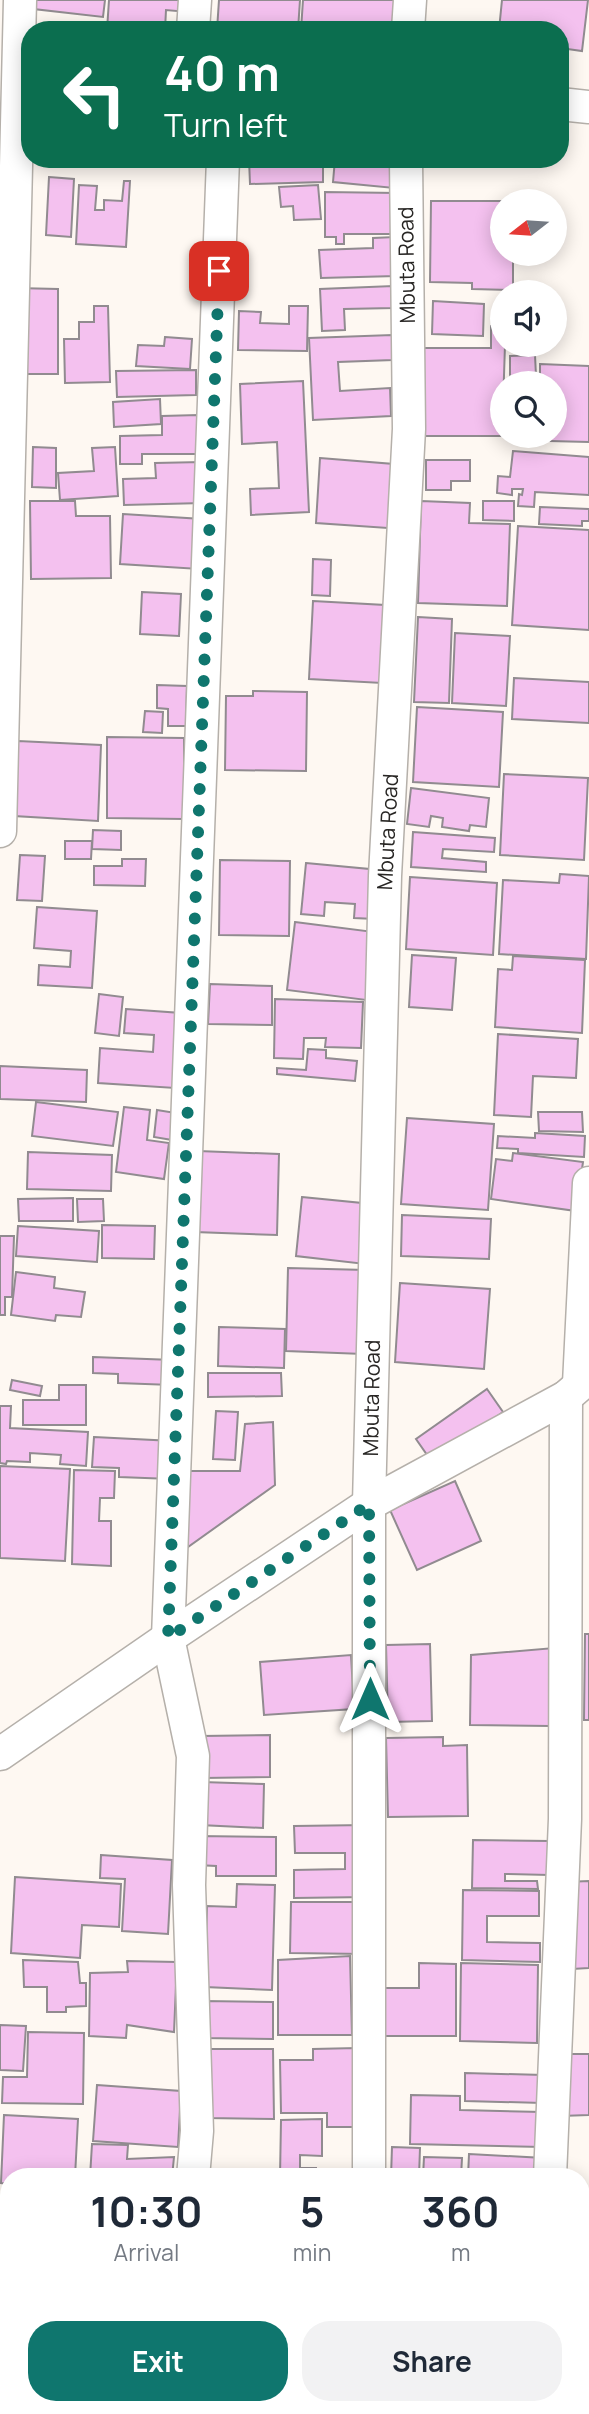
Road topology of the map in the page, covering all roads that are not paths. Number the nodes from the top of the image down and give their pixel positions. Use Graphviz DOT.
graph roads {
  1 [pos="19,0"];
  2 [pos="195,0"];
  3 [pos="410,0"];
  4 [pos="194,21"];
  5 [pos="409,21"];
  6 [pos="16,50"];
  7 [pos="569,105"];
  8 [pos="589,107"];
  9 [pos="223,168"];
  10 [pos="406,168"];
  11 [pos="0,831"];
  12 [pos="589,1183"];
  13 [pos="578,1386"];
  14 [pos="369,1504"];
  15 [pos="168,1638"];
  16 [pos="0,1754"];
  17 [pos="194,2168"];
  18 [pos="369,2168"];
  19 [pos="550,2168"];
  1 -- 6 [label="street"];
  2 -- 4 [label="street"];
  3 -- 5 [label="street"];
  6 -- 11 [label="street"];
  7 -- 8 [label="street"];
  9 -- 15 [label="street"];
  10 -- 14 [label="street, Mbuta Road"];
  12 -- 13 [label="street"];
  13 -- 14 [label="street"];
  13 -- 19 [label="street"];
  14 -- 15 [label="street"];
  14 -- 18 [label="street, Mbuta Road"];
  15 -- 16 [label="street"];
  15 -- 17 [label="street"];
}
